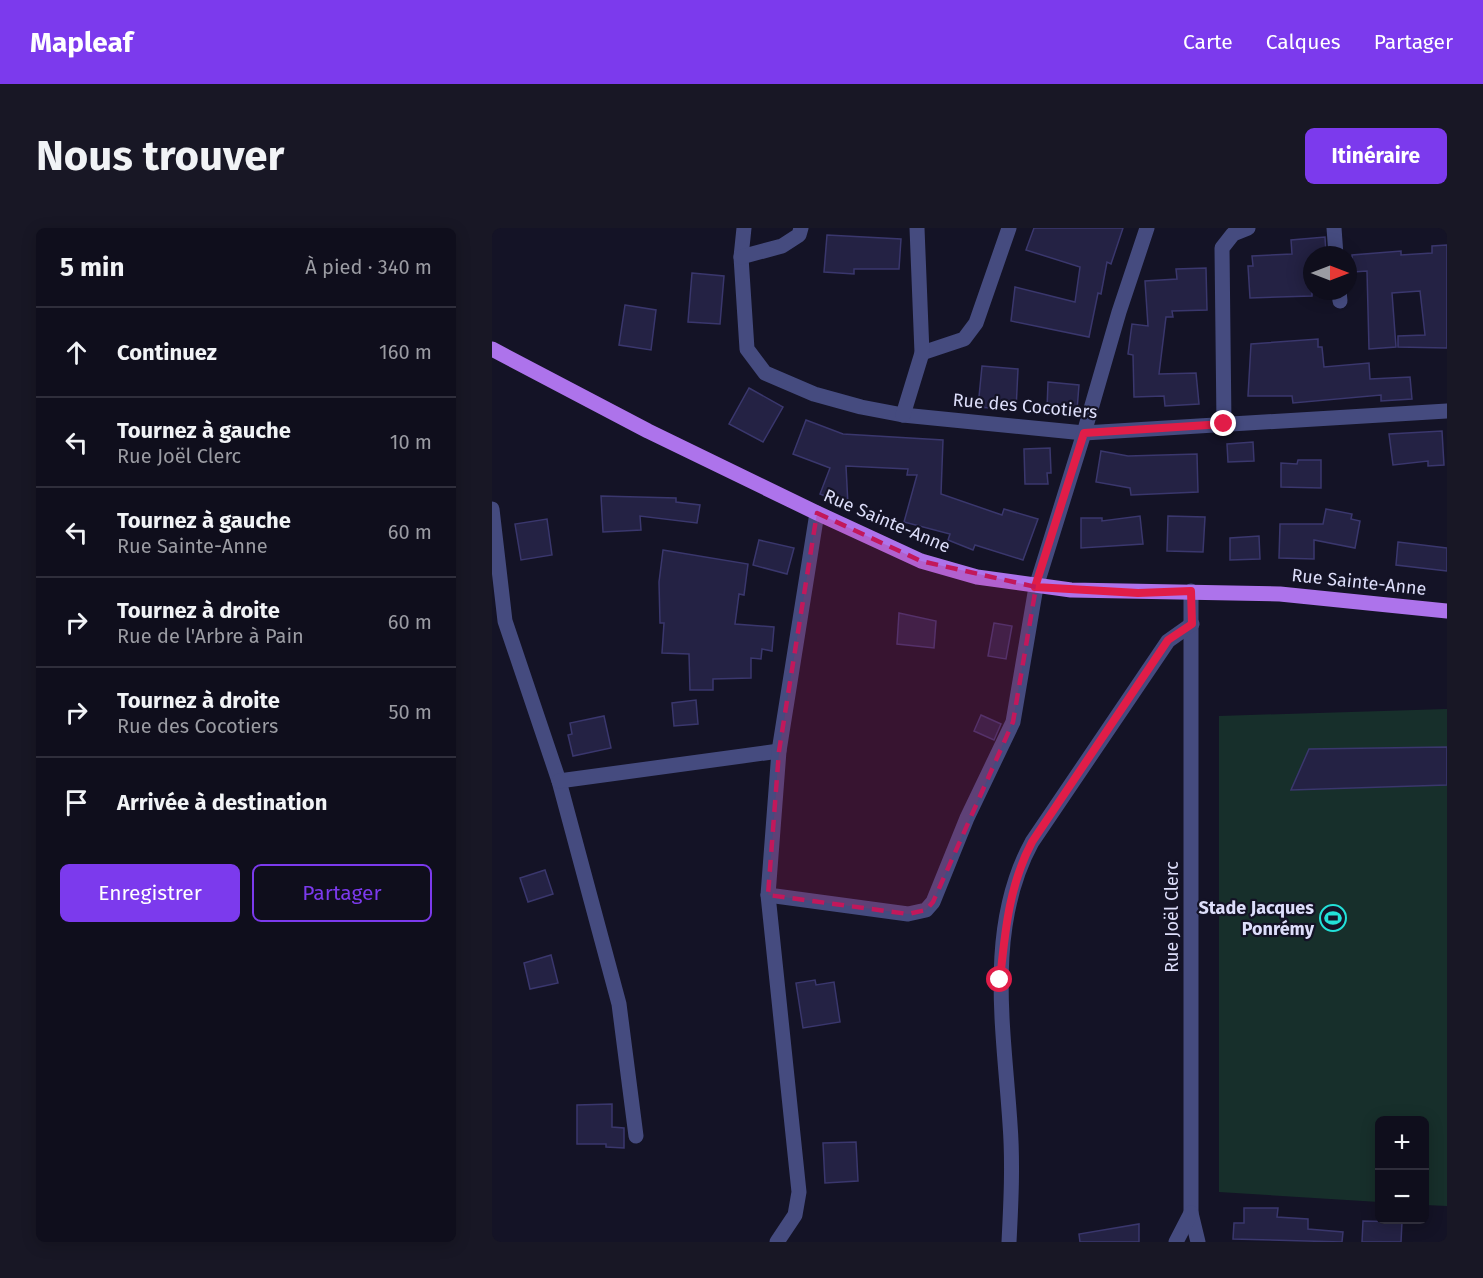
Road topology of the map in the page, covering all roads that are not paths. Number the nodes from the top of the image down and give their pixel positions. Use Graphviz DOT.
graph roads {
  1 [pos="744,228"];
  2 [pos="801,228"];
  3 [pos="917,228"];
  4 [pos="1009,228"];
  5 [pos="1147,228"];
  6 [pos="1248,228"];
  7 [pos="1334,228"];
  8 [pos="1335,246"];
  9 [pos="741,257"];
  10 [pos="492,349"];
  11 [pos="922,352"];
  12 [pos="1447,411"];
  13 [pos="903,414"];
  14 [pos="1224,424"];
  15 [pos="1084,433"];
  16 [pos="492,508"];
  17 [pos="817,513"];
  18 [pos="1035,587"];
  19 [pos="1191,591"];
  20 [pos="1447,611"];
  21 [pos="1192,624"];
  22 [pos="779,751"];
  23 [pos="559,781"];
  24 [pos="768,895"];
  25 [pos="636,1136"];
  26 [pos="1191,1213"];
  27 [pos="777,1242"];
  28 [pos="1009,1242"];
  29 [pos="1176,1242"];
  30 [pos="1198,1242"];
  1 -- 9 [label="street, Rue des Cocotiers"];
  2 -- 9 [label="street"];
  3 -- 11 [label="street"];
  4 -- 11 [label="street"];
  5 -- 15 [label="street"];
  6 -- 14 [label="street"];
  7 -- 8 [label="street"];
  9 -- 13 [label="street, Rue des Cocotiers"];
  10 -- 17 [label="main road, Rue Sainte-Anne"];
  11 -- 13 [label="street"];
  12 -- 14 [label="street, Rue des Cocotiers"];
  13 -- 15 [label="street, Rue des Cocotiers"];
  14 -- 15 [label="street, Rue des Cocotiers"];
  15 -- 18 [label="street"];
  16 -- 23 [label="street"];
  17 -- 18 [label="main road, Rue Sainte-Anne"];
  17 -- 22 [label="street"];
  18 -- 19 [label="main road, Rue Sainte-Anne"];
  18 -- 24 [label="street"];
  19 -- 20 [label="main road, Rue Sainte-Anne"];
  19 -- 21 [label="street, Rue Joël Clerc"];
  21 -- 26 [label="street, Rue Joël Clerc"];
  21 -- 28 [label="street"];
  22 -- 23 [label="street"];
  22 -- 24 [label="street"];
  23 -- 25 [label="street"];
  24 -- 27 [label="street"];
  26 -- 29 [label="street"];
  26 -- 30 [label="street, Rue Joël Clerc"];
}
